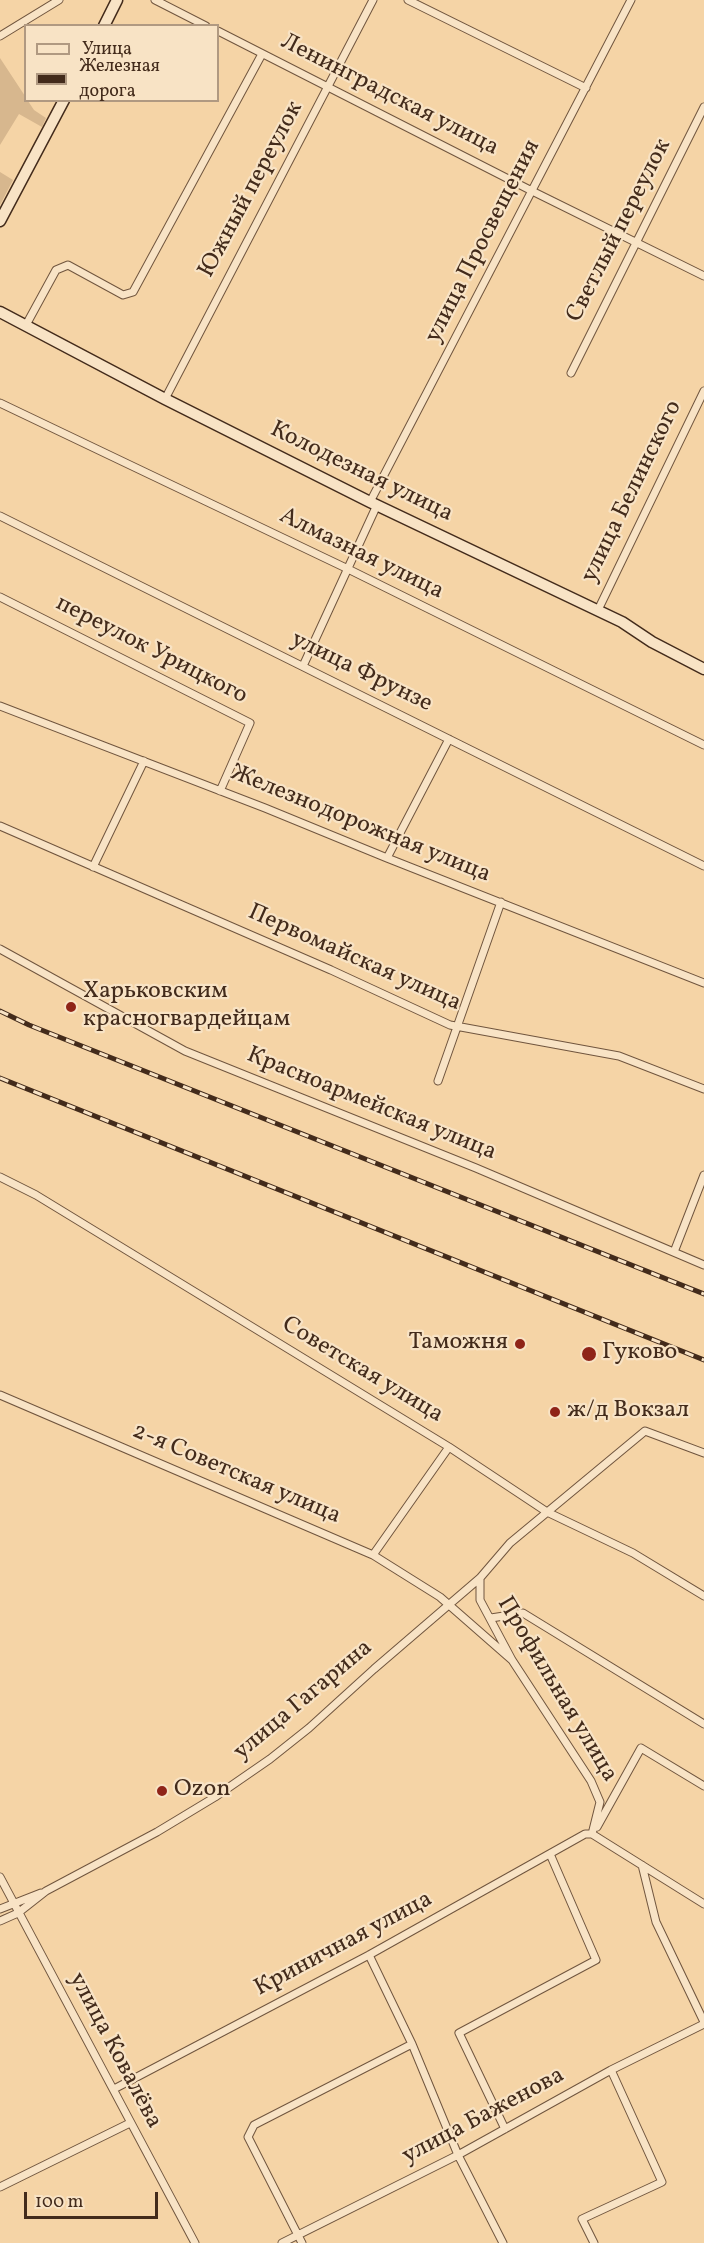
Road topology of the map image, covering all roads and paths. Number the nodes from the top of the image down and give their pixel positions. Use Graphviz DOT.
graph roads {
  1 [pos="59,0"];
  2 [pos="117,0"];
  3 [pos="155,0"];
  4 [pos="373,0"];
  5 [pos="408,0"];
  6 [pos="631,0"];
  7 [pos="105,24"];
  8 [pos="202,24"];
  9 [pos="219,32"];
  10 [pos="0,36"];
  11 [pos="262,54"];
  12 [pos="328,87"];
  13 [pos="586,88"];
  14 [pos="63,102"];
  15 [pos="704,107"];
  16 [pos="532,191"];
  17 [pos="0,221"];
  18 [pos="636,243"];
  19 [pos="704,276"];
  20 [pos="0,312"];
  21 [pos="26,325"];
  22 [pos="571,373"];
  23 [pos="704,391"];
  24 [pos="165,399"];
  25 [pos="0,403"];
  26 [pos="374,504"];
  27 [pos="0,516"];
  28 [pos="348,569"];
  29 [pos="0,597"];
  30 [pos="598,610"];
  31 [pos="303,666"];
  32 [pos="704,669"];
  33 [pos="0,706"];
  34 [pos="449,739"];
  35 [pos="704,745"];
  36 [pos="144,761"];
  37 [pos="220,790"];
  38 [pos="0,826"];
  39 [pos="387,858"];
  40 [pos="704,866"];
  41 [pos="93,867"];
  42 [pos="501,902"];
  43 [pos="0,949"];
  44 [pos="704,983"];
  45 [pos="458,1027"];
  46 [pos="438,1081"];
  47 [pos="704,1089"];
  48 [pos="704,1175"];
  49 [pos="0,1177"];
  50 [pos="674,1252"];
  51 [pos="704,1264"];
  52 [pos="0,1395"];
  53 [pos="449,1447"];
  54 [pos="704,1453"];
  55 [pos="547,1512"];
  56 [pos="373,1555"];
  57 [pos="480,1578"];
  58 [pos="704,1596"];
  59 [pos="448,1605"];
  60 [pos="491,1618"];
  61 [pos="512,1660"];
  62 [pos="704,1724"];
  63 [pos="704,1786"];
  64 [pos="592,1834"];
  65 [pos="550,1854"];
  66 [pos="642,1865"];
  67 [pos="0,1877"];
  68 [pos="46,1891"];
  69 [pos="13,1902"];
  70 [pos="704,1904"];
  71 [pos="0,1909"];
  72 [pos="18,1912"];
  73 [pos="0,1922"];
  74 [pos="369,1955"];
  75 [pos="704,2023"];
  76 [pos="412,2044"];
  77 [pos="611,2070"];
  78 [pos="114,2089"];
  79 [pos="130,2123"];
  80 [pos="505,2129"];
  81 [pos="458,2155"];
  82 [pos="0,2187"];
  83 [pos="298,2235"];
  84 [pos="195,2243"];
  85 [pos="282,2243"];
  86 [pos="302,2243"];
  87 [pos="503,2243"];
  88 [pos="594,2243"];
  1 -- 10 [label="street"];
  2 -- 7 [label="main road"];
  3 -- 8 [label="street"];
  4 -- 12 [label="street, Южный переулок"];
  5 -- 13 [label="street"];
  6 -- 13 [label="street, улица Просвещения"];
  9 -- 11 [label="street, Ленинградская улица"];
  11 -- 12 [label="street, Ленинградская улица"];
  11 -- 21 [label="street"];
  12 -- 16 [label="street, Ленинградская улица"];
  12 -- 24 [label="street, Южный переулок"];
  13 -- 16 [label="street, улица Просвещения"];
  14 -- 17 [label="main road"];
  15 -- 18 [label="street, Светлый переулок"];
  16 -- 18 [label="street, Ленинградская улица"];
  16 -- 26 [label="street, улица Просвещения"];
  18 -- 19 [label="street, Ленинградская улица"];
  18 -- 22 [label="street, Светлый переулок"];
  20 -- 21 [label="main road, Колодезная улица"];
  21 -- 24 [label="main road, Колодезная улица"];
  23 -- 30 [label="street, улица Белинского"];
  24 -- 26 [label="main road, Колодезная улица"];
  25 -- 28 [label="street, Алмазная улица"];
  26 -- 28 [label="street, улица Просвещения"];
  26 -- 30 [label="main road, Колодезная улица"];
  27 -- 31 [label="street, улица Фрунзе"];
  28 -- 31 [label="street, улица Просвещения"];
  28 -- 35 [label="street, Алмазная улица"];
  29 -- 37 [label="street, переулок Урицкого"];
  30 -- 32 [label="main road, Колодезная улица"];
  31 -- 34 [label="street, улица Фрунзе"];
  33 -- 36 [label="street, Железнодорожная улица"];
  34 -- 39 [label="street"];
  34 -- 40 [label="street, улица Фрунзе"];
  36 -- 37 [label="street, Железнодорожная улица"];
  36 -- 41 [label="street"];
  37 -- 39 [label="street, Железнодорожная улица"];
  38 -- 41 [label="street, Первомайская улица"];
  39 -- 42 [label="street, Железнодорожная улица"];
  41 -- 45 [label="street, Первомайская улица"];
  42 -- 44 [label="street, Железнодорожная улица"];
  42 -- 45 [label="street"];
  43 -- 50 [label="street, Красноармейская улица"];
  45 -- 46 [label="street"];
  45 -- 47 [label="street, Первомайская улица"];
  48 -- 50 [label="street"];
  49 -- 53 [label="street, Советская улица"];
  50 -- 51 [label="street, Красноармейская улица"];
  52 -- 56 [label="street, 2-я Советская улица"];
  53 -- 55 [label="street, Советская улица"];
  53 -- 56 [label="street"];
  54 -- 55 [label="street, улица Гагарина"];
  55 -- 57 [label="street, улица Гагарина"];
  55 -- 58 [label="street, Советская улица"];
  56 -- 59 [label="street, 2-я Советская улица"];
  57 -- 59 [label="street, улица Гагарина"];
  57 -- 60 [label="street, Профильная улица"];
  59 -- 61 [label="street, 2-я Советская улица"];
  59 -- 68 [label="street, улица Гагарина"];
  60 -- 61 [label="street, Профильная улица"];
  60 -- 62 [label="street"];
  61 -- 64 [label="street, Профильная улица"];
  63 -- 64 [label="street"];
  64 -- 65 [label="street, Криничная улица"];
  64 -- 66 [label="street"];
  65 -- 74 [label="street, Криничная улица"];
  65 -- 80 [label="street"];
  66 -- 70 [label="street"];
  66 -- 75 [label="street"];
  67 -- 69 [label="street, улица Ковалёва"];
  68 -- 69 [label="street, улица Гагарина"];
  68 -- 72 [label="street, улица Гагарина"];
  69 -- 71 [label="street, улица Гагарина"];
  69 -- 72 [label="street, улица Ковалёва"];
  72 -- 73 [label="street, улица Гагарина"];
  72 -- 78 [label="street, улица Ковалёва"];
  74 -- 76 [label="street"];
  74 -- 78 [label="street, Криничная улица"];
  75 -- 77 [label="street, улица Баженова"];
  76 -- 81 [label="street"];
  76 -- 83 [label="street"];
  77 -- 80 [label="street, улица Баженова"];
  77 -- 88 [label="street"];
  78 -- 79 [label="street, улица Ковалёва"];
  79 -- 82 [label="street"];
  79 -- 84 [label="street, улица Ковалёва"];
  80 -- 81 [label="street, улица Баженова"];
  81 -- 83 [label="street, улица Баженова"];
  81 -- 87 [label="street"];
  83 -- 85 [label="street, улица Баженова"];
  83 -- 86 [label="street"];
}
